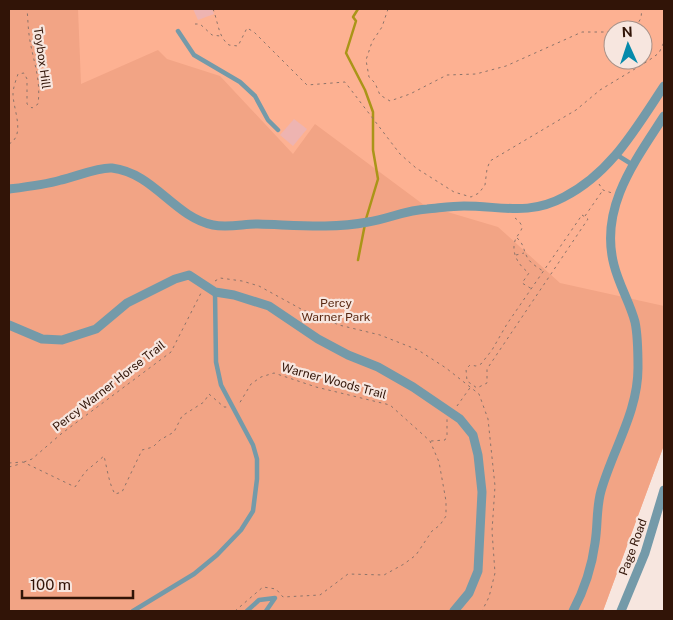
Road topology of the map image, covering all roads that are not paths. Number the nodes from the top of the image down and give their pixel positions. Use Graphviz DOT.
graph roads {
  1 [pos="178,31"];
  2 [pos="664,86"];
  3 [pos="664,116"];
  4 [pos="278,130"];
  5 [pos="617,155"];
  6 [pos="632,165"];
  7 [pos="9,189"];
  8 [pos="215,292"];
  9 [pos="9,325"];
  10 [pos="664,490"];
  11 [pos="133,611"];
  12 [pos="247,611"];
  13 [pos="266,611"];
  14 [pos="454,611"];
  15 [pos="573,611"];
  16 [pos="622,611"];
  1 -- 4 [label="lane"];
  2 -- 5 [label="street"];
  3 -- 6 [label="street"];
  5 -- 6 [label="lane"];
  5 -- 7 [label="street"];
  6 -- 15 [label="street"];
  8 -- 9 [label="street"];
  8 -- 11 [label="lane"];
  8 -- 14 [label="street"];
  10 -- 16 [label="street, Page Road"];
  12 -- 13 [label="lane"];
}
